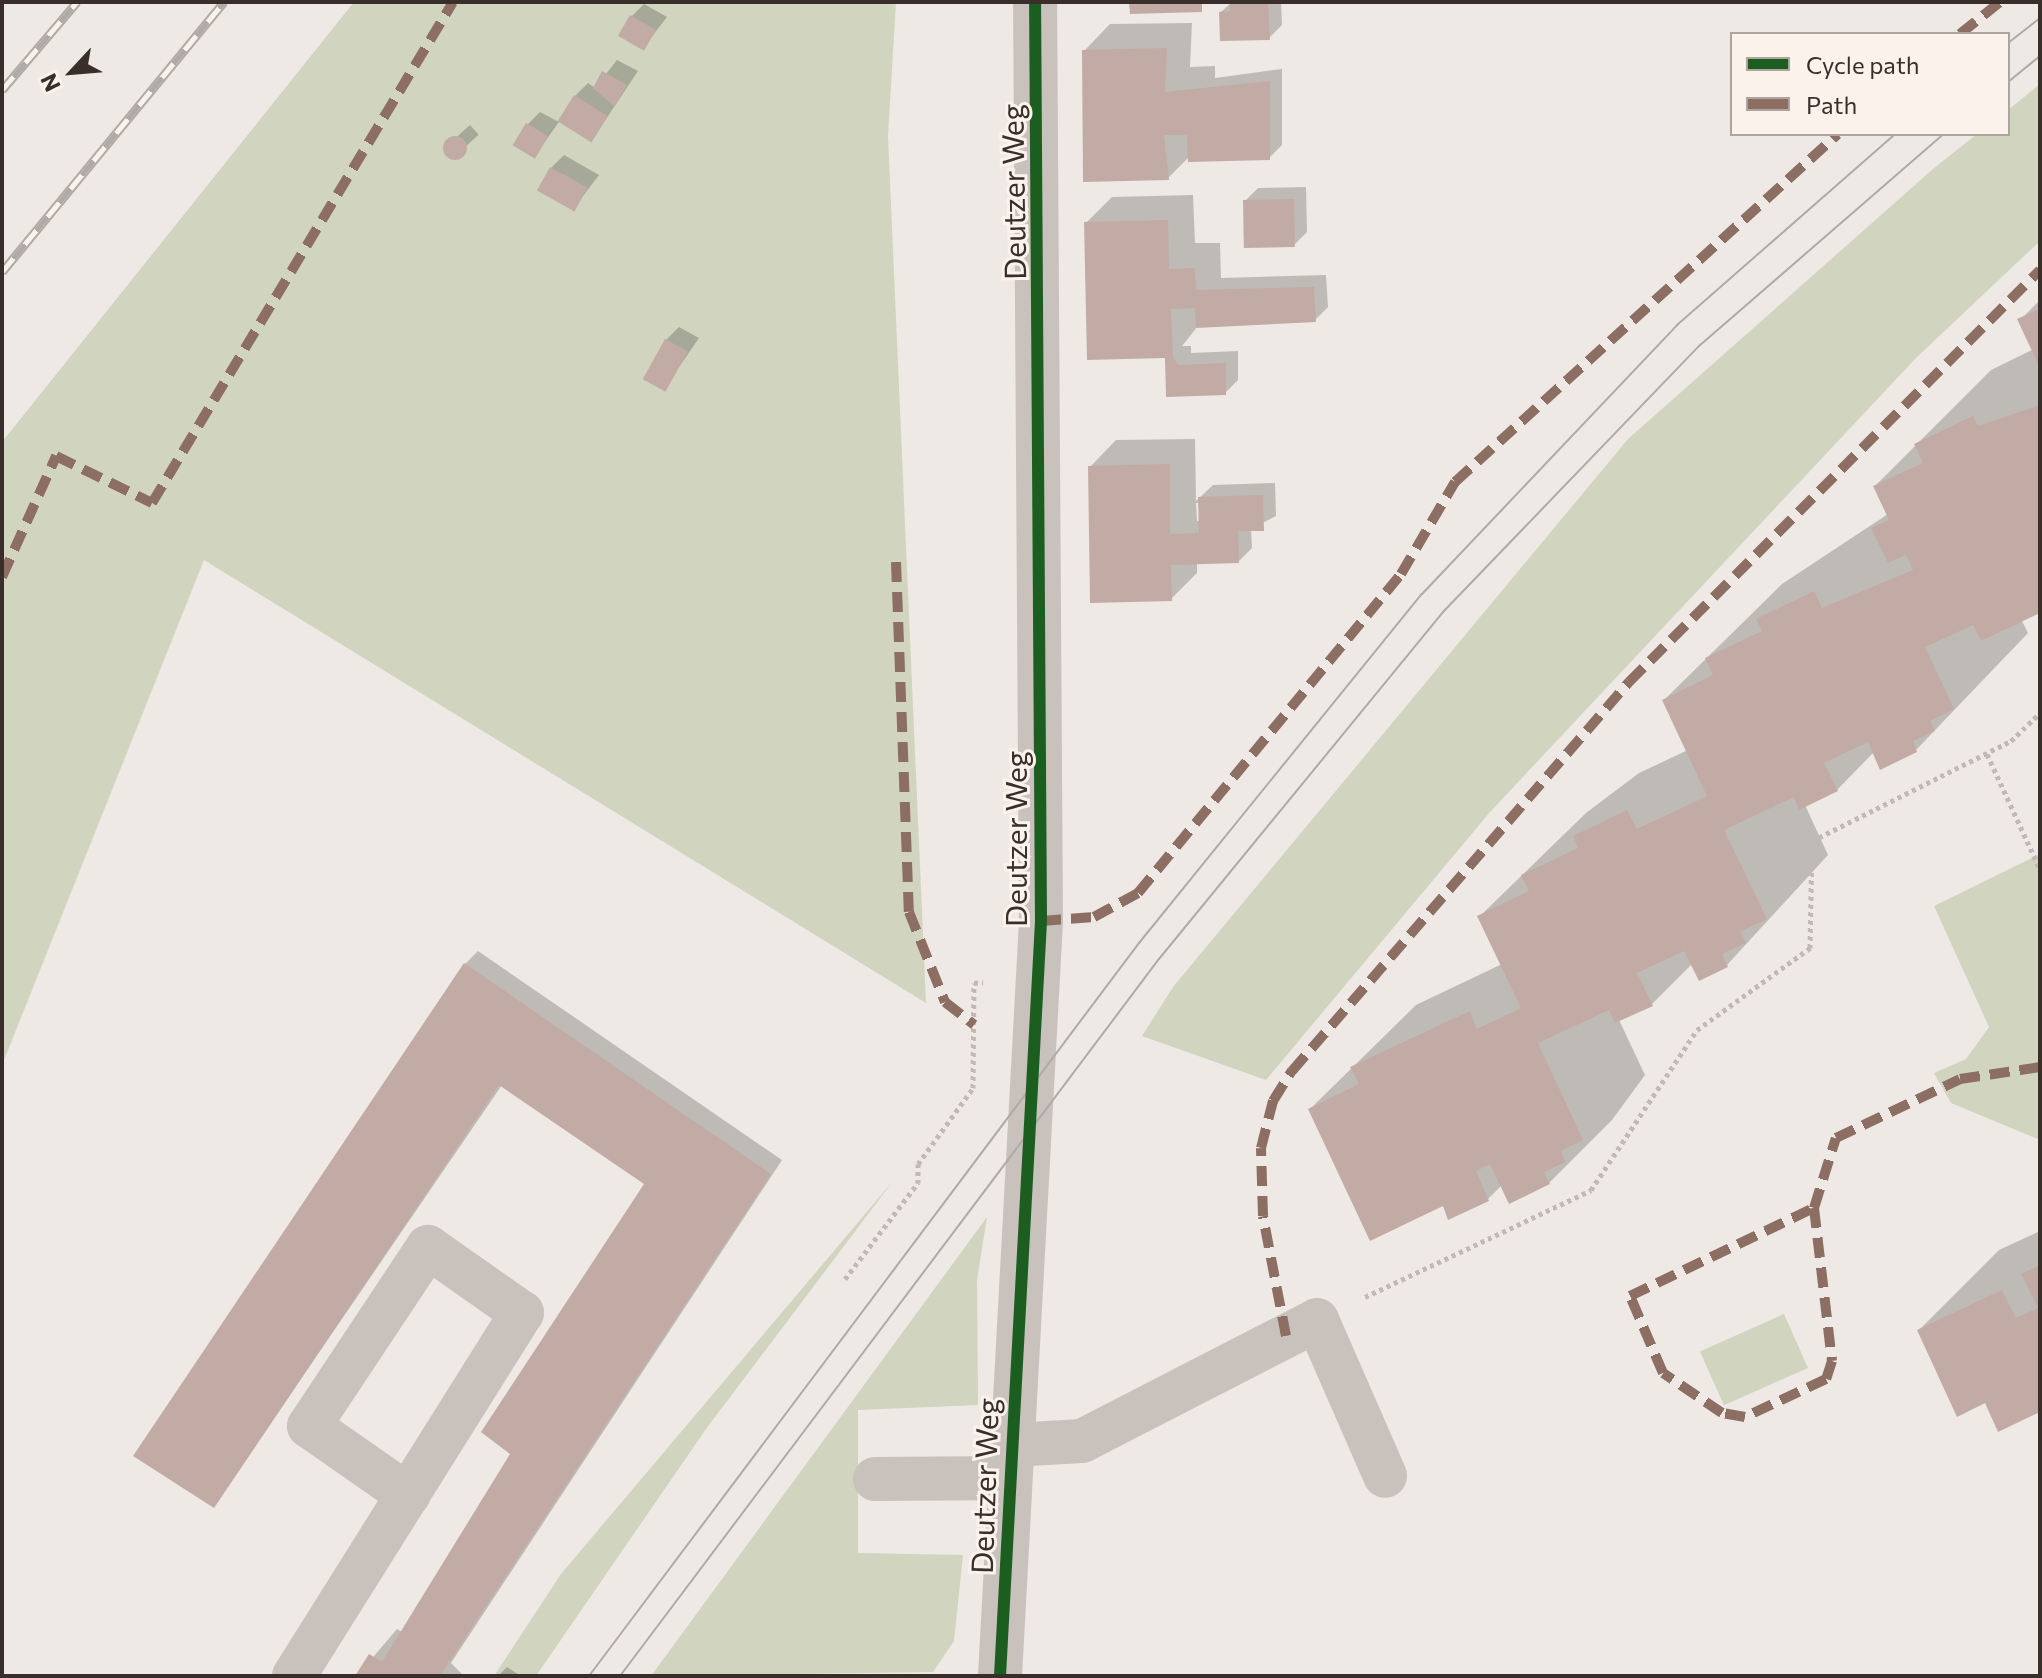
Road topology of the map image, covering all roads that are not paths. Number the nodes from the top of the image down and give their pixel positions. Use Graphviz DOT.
graph roads {
  1 [pos="1035,2"];
  2 [pos="1010,1462"];
  3 [pos="1385,1476"];
  4 [pos="875,1479"];
  5 [pos="408,1495"];
  6 [pos="294,1676"];
  7 [pos="1000,1676"];
  1 -- 2 [label="street, Deutzer Weg"];
  2 -- 3 [label="street"];
  2 -- 4 [label="street"];
  2 -- 7 [label="street, Deutzer Weg"];
  5 -- 5 [label="street"];
  5 -- 6 [label="street"];
}
